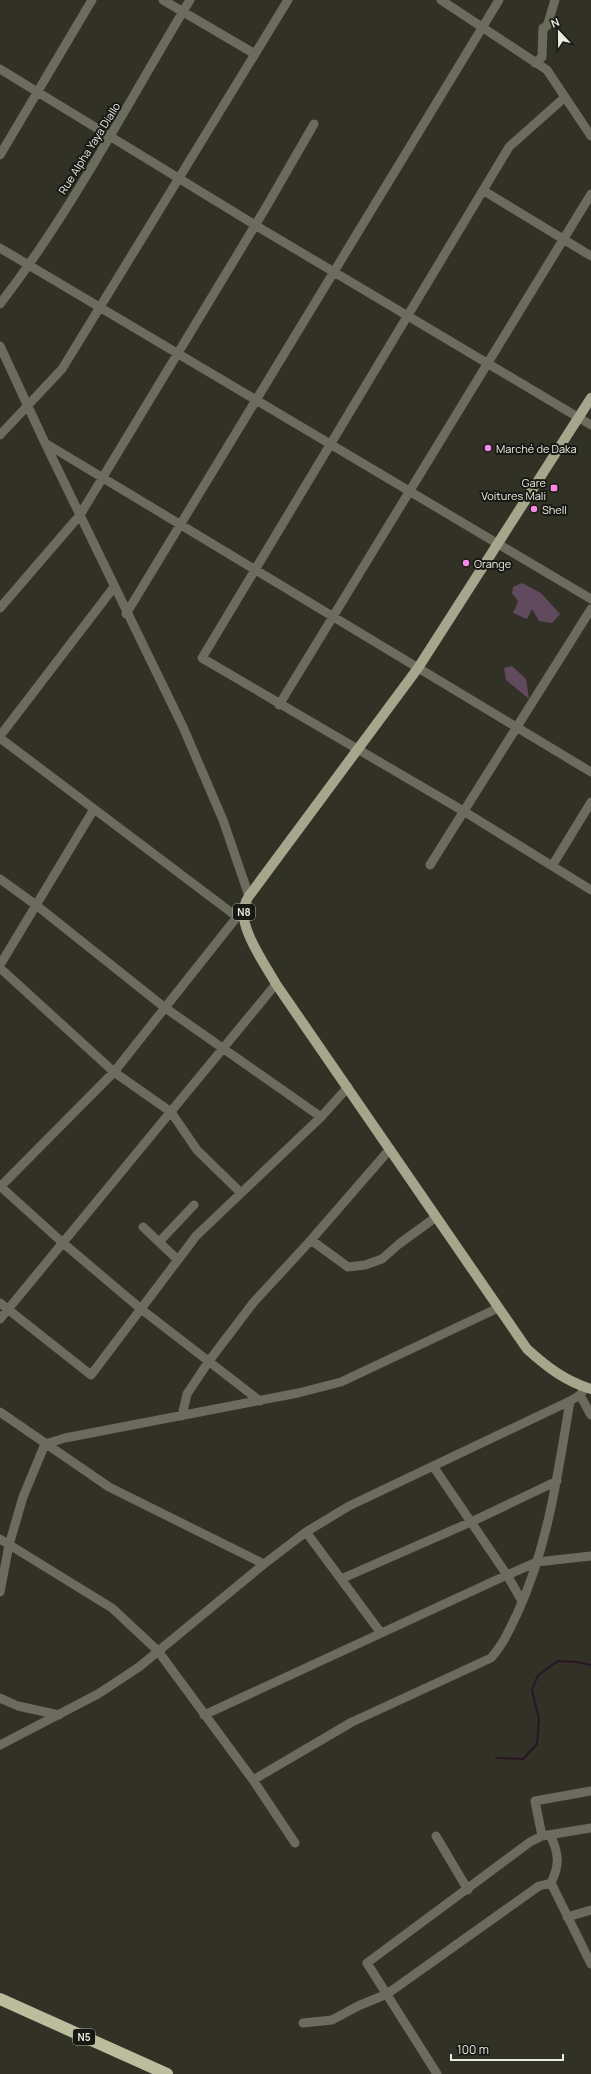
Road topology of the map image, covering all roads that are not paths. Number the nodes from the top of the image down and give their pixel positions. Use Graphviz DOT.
graph roads {
  1 [pos="92,0"];
  2 [pos="163,0"];
  3 [pos="190,0"];
  4 [pos="288,0"];
  5 [pos="441,0"];
  6 [pos="499,0"];
  7 [pos="555,0"];
  8 [pos="183,12"];
  9 [pos="483,28"];
  10 [pos="255,54"];
  11 [pos="535,62"];
  12 [pos="0,70"];
  13 [pos="38,92"];
  14 [pos="564,98"];
  15 [pos="314,124"];
  16 [pos="112,136"];
  17 [pos="591,136"];
  18 [pos="0,155"];
  19 [pos="179,178"];
  20 [pos="484,191"];
  21 [pos="591,194"];
  22 [pos="255,225"];
  23 [pos="563,239"];
  24 [pos="0,248"];
  25 [pos="591,256"];
  26 [pos="30,266"];
  27 [pos="335,272"];
  28 [pos="0,304"];
  29 [pos="100,307"];
  30 [pos="408,316"];
  31 [pos="0,346"];
  32 [pos="178,353"];
  33 [pos="487,364"];
  34 [pos="591,398"];
  35 [pos="257,400"];
  36 [pos="27,406"];
  37 [pos="579,418"];
  38 [pos="591,425"];
  39 [pos="0,434"];
  40 [pos="44,443"];
  41 [pos="331,444"];
  42 [pos="103,479"];
  43 [pos="410,490"];
  44 [pos="80,515"];
  45 [pos="180,525"];
  46 [pos="499,543"];
  47 [pos="255,570"];
  48 [pos="114,587"];
  49 [pos="591,599"];
  50 [pos="0,608"];
  51 [pos="591,609"];
  52 [pos="126,614"];
  53 [pos="333,618"];
  54 [pos="418,668"];
  55 [pos="280,705"];
  56 [pos="517,727"];
  57 [pos="0,737"];
  58 [pos="359,750"];
  59 [pos="591,772"];
  60 [pos="591,802"];
  61 [pos="94,809"];
  62 [pos="465,812"];
  63 [pos="430,865"];
  64 [pos="552,866"];
  65 [pos="0,879"];
  66 [pos="591,890"];
  67 [pos="249,896"];
  68 [pos="36,905"];
  69 [pos="244,908"];
  70 [pos="236,916"];
  71 [pos="0,967"];
  72 [pos="276,984"];
  73 [pos="164,1007"];
  74 [pos="224,1049"];
  75 [pos="114,1072"];
  76 [pos="348,1087"];
  77 [pos="171,1112"];
  78 [pos="321,1117"];
  79 [pos="390,1149"];
  80 [pos="0,1186"];
  81 [pos="240,1193"];
  82 [pos="194,1205"];
  83 [pos="436,1217"];
  84 [pos="143,1227"];
  85 [pos="311,1240"];
  86 [pos="159,1242"];
  87 [pos="63,1243"];
  88 [pos="178,1260"];
  89 [pos="0,1303"];
  90 [pos="498,1308"];
  91 [pos="8,1309"];
  92 [pos="141,1309"];
  93 [pos="0,1319"];
  94 [pos="209,1361"];
  95 [pos="586,1390"];
  96 [pos="260,1401"];
  97 [pos="570,1401"];
  98 [pos="0,1412"];
  99 [pos="591,1415"];
  100 [pos="182,1416"];
  101 [pos="45,1444"];
  102 [pos="433,1466"];
  103 [pos="557,1481"];
  104 [pos="471,1522"];
  105 [pos="306,1532"];
  106 [pos="0,1539"];
  107 [pos="9,1545"];
  108 [pos="591,1556"];
  109 [pos="538,1562"];
  110 [pos="264,1564"];
  111 [pos="507,1575"];
  112 [pos="341,1579"];
  113 [pos="0,1592"];
  114 [pos="522,1602"];
  115 [pos="380,1633"];
  116 [pos="158,1651"];
  117 [pos="0,1698"];
  118 [pos="59,1715"];
  119 [pos="204,1715"];
  120 [pos="0,1745"];
  121 [pos="253,1780"];
  122 [pos="591,1791"];
  123 [pos="591,1828"];
  124 [pos="436,1836"];
  125 [pos="546,1836"];
  126 [pos="296,1843"];
  127 [pos="551,1883"];
  128 [pos="468,1890"];
  129 [pos="591,1910"];
  130 [pos="567,1917"];
  131 [pos="591,1964"];
  132 [pos="387,1994"];
  133 [pos="0,1999"];
  134 [pos="303,2023"];
  135 [pos="167,2074"];
  136 [pos="436,2074"];
  1 -- 13 [label="street"];
  2 -- 8 [label="street"];
  3 -- 8 [label="street, Rue Alpha Yaya Diallo"];
  4 -- 10 [label="street"];
  5 -- 9 [label="street"];
  6 -- 9 [label="street"];
  7 -- 11 [label="street"];
  8 -- 10 [label="street"];
  8 -- 16 [label="street, Rue Alpha Yaya Diallo"];
  9 -- 11 [label="street"];
  9 -- 27 [label="street"];
  10 -- 19 [label="street"];
  11 -- 14 [label="street"];
  12 -- 13 [label="street"];
  13 -- 16 [label="street"];
  13 -- 18 [label="street"];
  14 -- 17 [label="street"];
  14 -- 20 [label="street"];
  15 -- 22 [label="street"];
  16 -- 19 [label="street"];
  16 -- 26 [label="street, Rue Alpha Yaya Diallo"];
  19 -- 22 [label="street"];
  19 -- 29 [label="street"];
  20 -- 23 [label="street"];
  20 -- 30 [label="street"];
  21 -- 23 [label="street"];
  22 -- 27 [label="street"];
  22 -- 32 [label="street"];
  23 -- 25 [label="street"];
  23 -- 33 [label="street"];
  24 -- 26 [label="street"];
  26 -- 28 [label="street, Rue Alpha Yaya Diallo"];
  26 -- 29 [label="street"];
  27 -- 30 [label="street"];
  27 -- 35 [label="street"];
  29 -- 32 [label="street"];
  29 -- 36 [label="street"];
  30 -- 33 [label="street"];
  30 -- 41 [label="street"];
  31 -- 36 [label="street"];
  32 -- 35 [label="street"];
  32 -- 42 [label="street"];
  33 -- 37 [label="street"];
  33 -- 43 [label="street"];
  34 -- 37 [label="main road, N8"];
  35 -- 41 [label="street"];
  35 -- 45 [label="street"];
  36 -- 39 [label="street"];
  36 -- 40 [label="street"];
  37 -- 38 [label="street"];
  37 -- 46 [label="main road, N8"];
  40 -- 42 [label="street"];
  40 -- 44 [label="street"];
  41 -- 43 [label="street"];
  41 -- 47 [label="street"];
  42 -- 44 [label="street"];
  42 -- 45 [label="street"];
  43 -- 46 [label="street"];
  43 -- 53 [label="street"];
  44 -- 48 [label="street"];
  44 -- 50 [label="street"];
  45 -- 47 [label="street"];
  45 -- 52 [label="street"];
  46 -- 49 [label="street"];
  46 -- 54 [label="main road, N8"];
  47 -- 53 [label="street"];
  47 -- 55 [label="street"];
  48 -- 52 [label="street"];
  48 -- 57 [label="street"];
  51 -- 56 [label="street"];
  52 -- 67 [label="street"];
  53 -- 54 [label="street"];
  53 -- 55 [label="street"];
  54 -- 56 [label="street"];
  54 -- 58 [label="main road, N8"];
  55 -- 58 [label="street"];
  56 -- 59 [label="street"];
  56 -- 62 [label="street"];
  57 -- 61 [label="street"];
  58 -- 62 [label="street"];
  58 -- 67 [label="main road, N8"];
  60 -- 64 [label="street"];
  61 -- 68 [label="street"];
  61 -- 70 [label="street"];
  62 -- 63 [label="street"];
  62 -- 64 [label="street"];
  64 -- 66 [label="street"];
  65 -- 68 [label="street"];
  67 -- 69 [label="main road, N8"];
  68 -- 71 [label="street"];
  68 -- 73 [label="street"];
  69 -- 70 [label="street"];
  69 -- 72 [label="main road, N8"];
  70 -- 73 [label="street"];
  71 -- 75 [label="street"];
  72 -- 74 [label="street"];
  72 -- 76 [label="main road, N8"];
  73 -- 74 [label="street"];
  73 -- 75 [label="street"];
  74 -- 77 [label="street"];
  74 -- 78 [label="street"];
  75 -- 77 [label="street"];
  75 -- 80 [label="street"];
  76 -- 78 [label="street"];
  76 -- 79 [label="main road, N8"];
  77 -- 81 [label="street"];
  77 -- 87 [label="street"];
  78 -- 81 [label="street"];
  79 -- 83 [label="main road, N8"];
  79 -- 85 [label="street"];
  80 -- 87 [label="street"];
  81 -- 88 [label="street"];
  82 -- 86 [label="street"];
  83 -- 85 [label="street"];
  83 -- 90 [label="main road, N8"];
  84 -- 86 [label="street"];
  85 -- 94 [label="street"];
  86 -- 88 [label="street"];
  87 -- 91 [label="street"];
  87 -- 92 [label="street"];
  88 -- 92 [label="street"];
  89 -- 91 [label="street"];
  90 -- 95 [label="main road, N8"];
  90 -- 96 [label="street"];
  91 -- 92 [label="street"];
  91 -- 93 [label="street"];
  92 -- 94 [label="street"];
  94 -- 96 [label="street"];
  94 -- 100 [label="street"];
  95 -- 97 [label="street"];
  95 -- 99 [label="street"];
  96 -- 100 [label="street"];
  97 -- 102 [label="street"];
  97 -- 103 [label="street"];
  98 -- 101 [label="street"];
  100 -- 101 [label="street"];
  101 -- 107 [label="street"];
  101 -- 110 [label="street"];
  102 -- 104 [label="street"];
  102 -- 105 [label="street"];
  103 -- 104 [label="street"];
  103 -- 109 [label="street"];
  104 -- 111 [label="street"];
  104 -- 112 [label="street"];
  105 -- 110 [label="street"];
  105 -- 112 [label="street"];
  106 -- 107 [label="street"];
  107 -- 113 [label="street"];
  107 -- 116 [label="street"];
  108 -- 109 [label="street"];
  109 -- 111 [label="street"];
  109 -- 114 [label="street"];
  110 -- 116 [label="street"];
  111 -- 114 [label="street"];
  111 -- 115 [label="street"];
  112 -- 115 [label="street"];
  114 -- 121 [label="street"];
  115 -- 119 [label="street"];
  116 -- 118 [label="street"];
  116 -- 119 [label="street"];
  117 -- 118 [label="street"];
  118 -- 120 [label="street"];
  119 -- 121 [label="street"];
  121 -- 126 [label="street"];
  122 -- 125 [label="street"];
  123 -- 125 [label="street"];
  124 -- 128 [label="street"];
  125 -- 127 [label="street"];
  125 -- 128 [label="street"];
  127 -- 130 [label="street"];
  127 -- 132 [label="street"];
  128 -- 132 [label="street"];
  129 -- 130 [label="street"];
  130 -- 131 [label="street"];
  132 -- 134 [label="street"];
  132 -- 136 [label="street"];
  133 -- 135 [label="highway, N5"];
}
